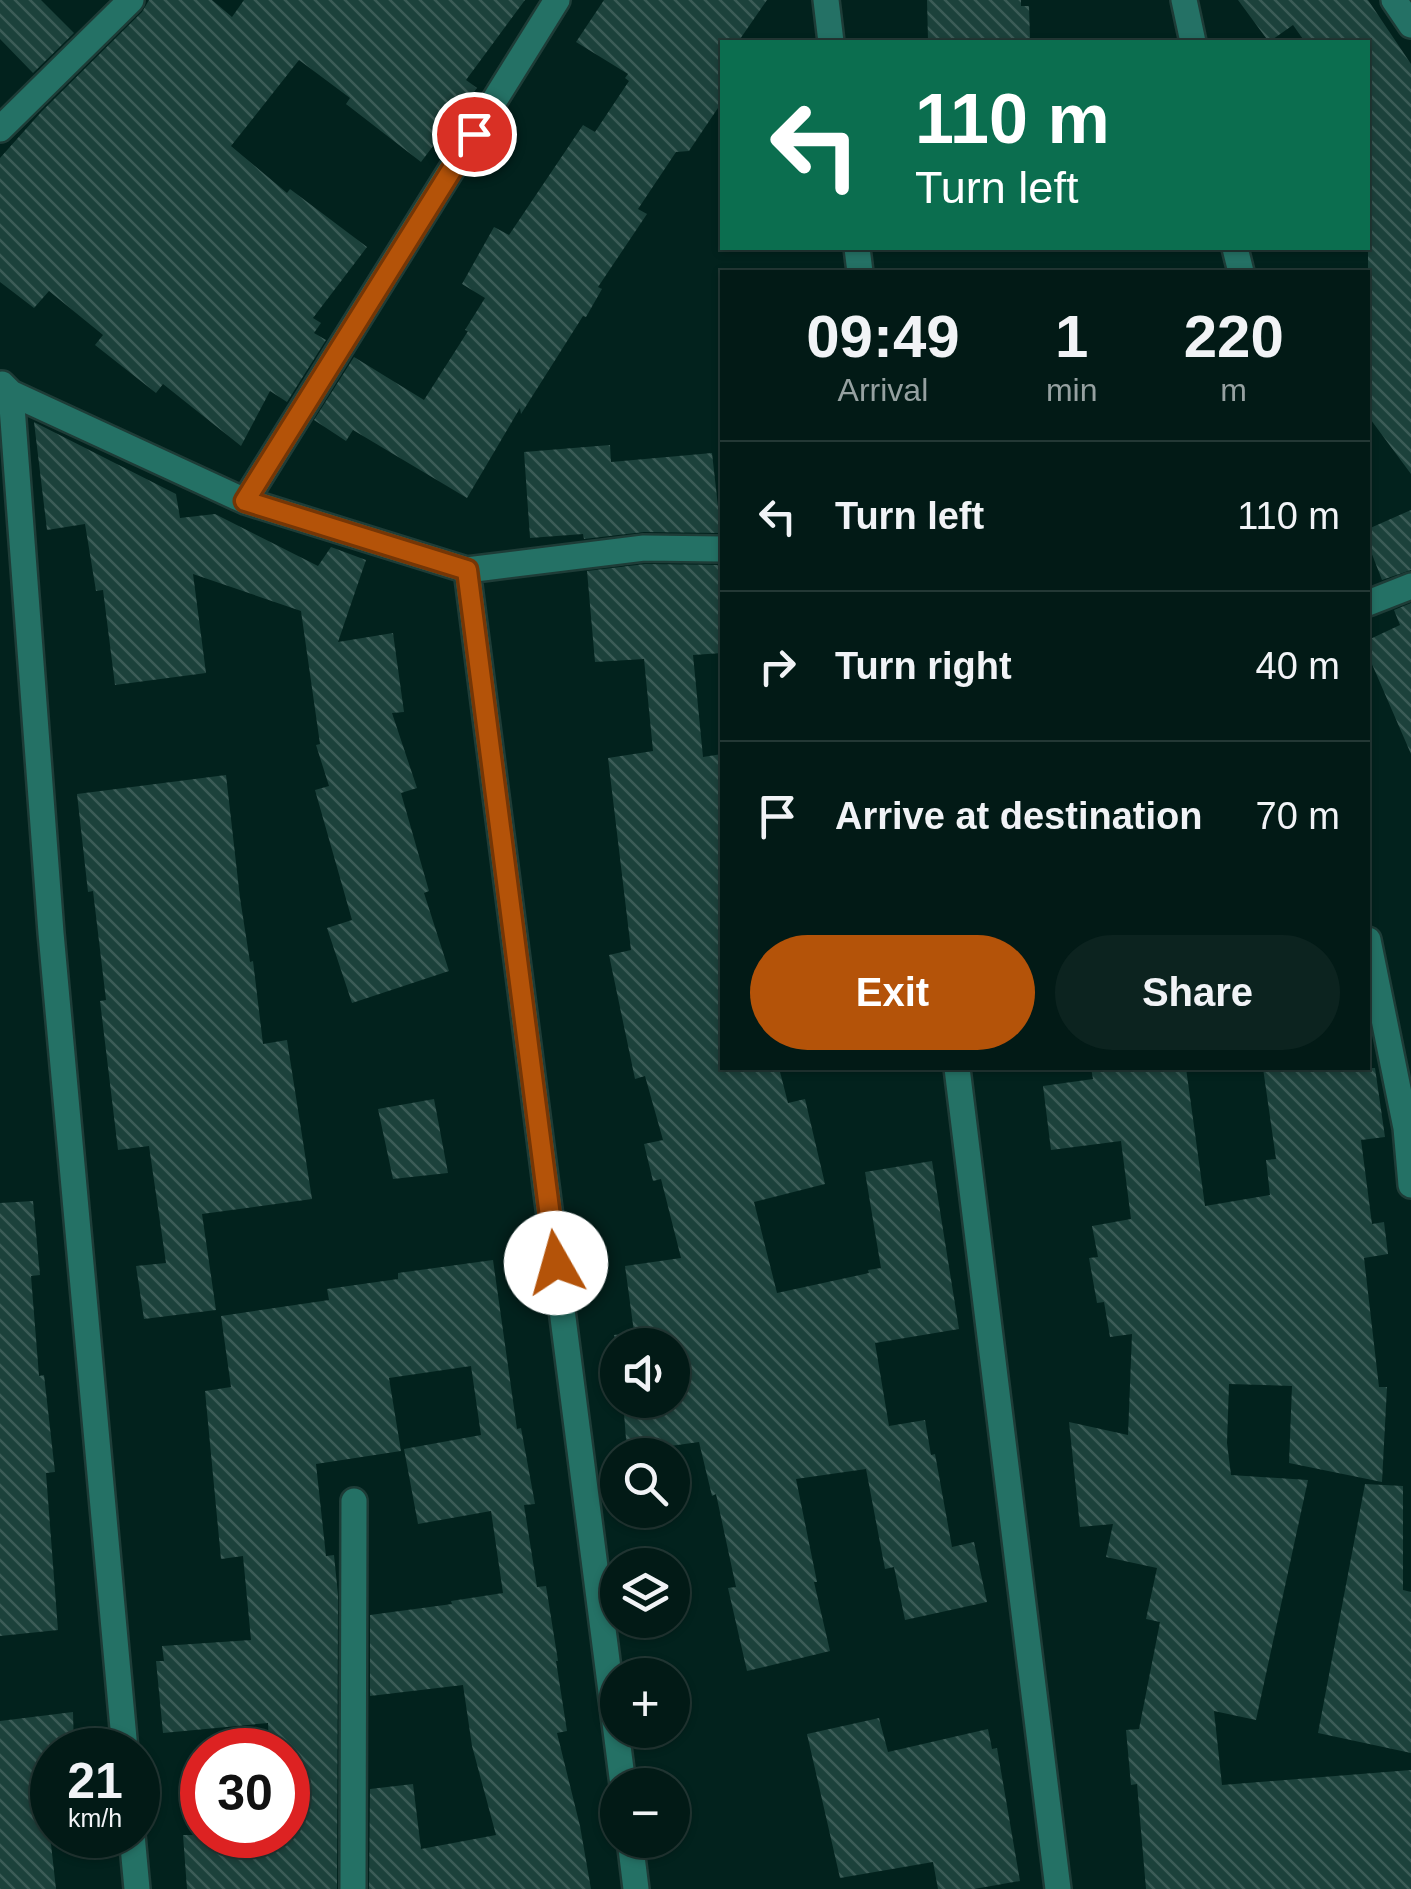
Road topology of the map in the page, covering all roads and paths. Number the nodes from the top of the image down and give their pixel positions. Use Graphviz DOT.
graph roads {
  1 [pos="131,0"];
  2 [pos="557,0"];
  3 [pos="826,0"];
  4 [pos="1184,0"];
  5 [pos="1394,0"];
  6 [pos="1411,25"];
  7 [pos="832,40"];
  8 [pos="1193,40"];
  9 [pos="0,129"];
  10 [pos="5,388"];
  11 [pos="245,501"];
  12 [pos="720,549"];
  13 [pos="467,570"];
  14 [pos="1411,586"];
  15 [pos="1370,603"];
  16 [pos="1370,950"];
  17 [pos="958,1070"];
  18 [pos="1411,1185"];
  19 [pos="354,1502"];
  20 [pos="122,1728"];
  21 [pos="621,1768"];
  22 [pos="134,1858"];
  23 [pos="632,1858"];
  24 [pos="137,1889"];
  25 [pos="352,1889"];
  26 [pos="636,1889"];
  27 [pos="1058,1889"];
  1 -- 9 [label="street"];
  2 -- 11 [label="street"];
  3 -- 7 [label="street"];
  4 -- 8 [label="street"];
  5 -- 6 [label="street"];
  10 -- 11 [label="street"];
  10 -- 20 [label="street"];
  11 -- 13 [label="street"];
  12 -- 13 [label="street"];
  13 -- 21 [label="street"];
  14 -- 15 [label="street"];
  16 -- 18 [label="street"];
  17 -- 27 [label="street"];
  19 -- 25 [label="street"];
  22 -- 24 [label="street"];
  23 -- 26 [label="street"];
}
